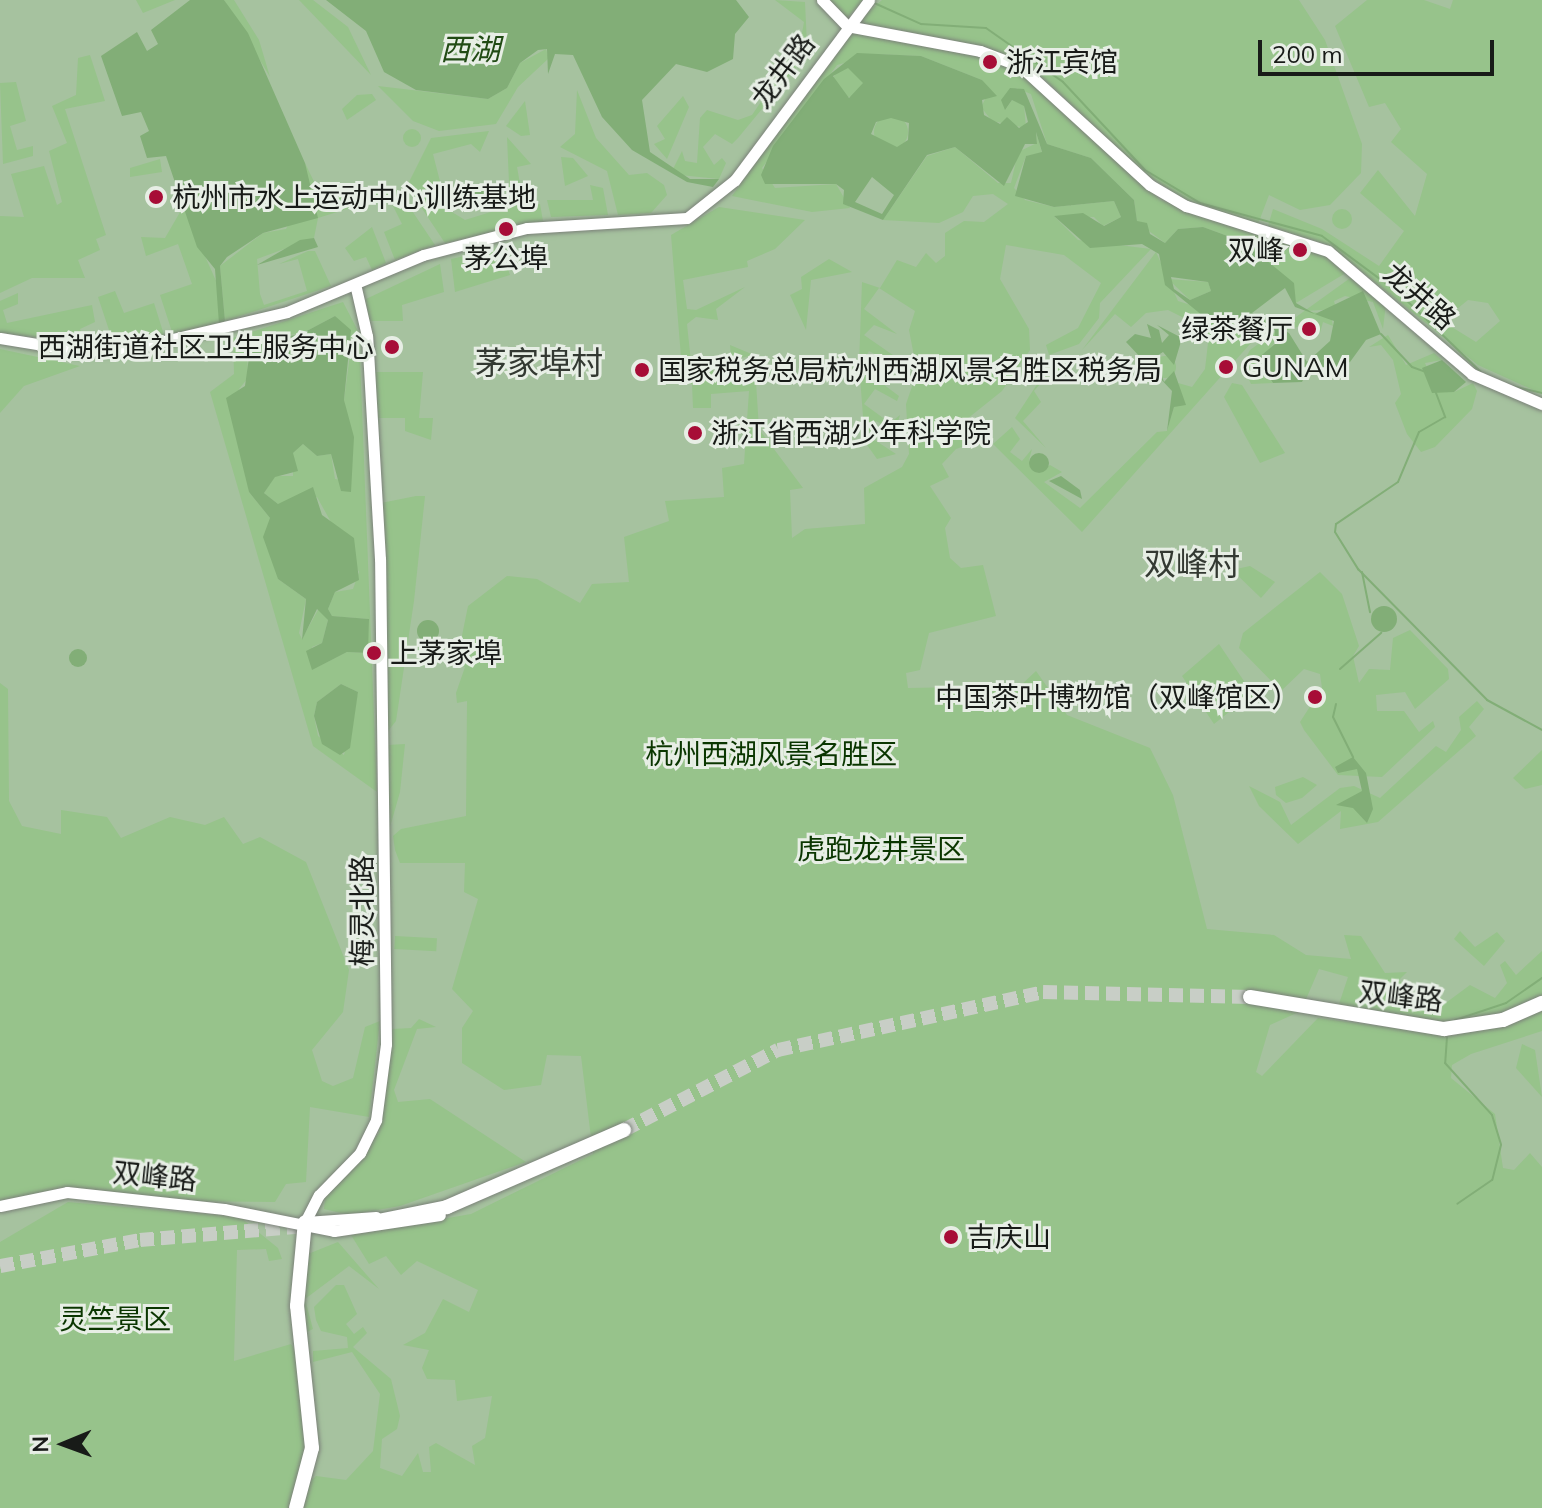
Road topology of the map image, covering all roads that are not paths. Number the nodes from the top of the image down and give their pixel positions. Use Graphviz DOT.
graph roads {
  1 [pos="822,0"];
  2 [pos="868,1"];
  3 [pos="847,26"];
  4 [pos="356,288"];
  5 [pos="0,338"];
  6 [pos="1542,404"];
  7 [pos="1250,997"];
  8 [pos="1542,1003"];
  9 [pos="624,1130"];
  10 [pos="484,1193"];
  11 [pos="0,1206"];
  12 [pos="305,1222"];
  13 [pos="368,1223"];
  14 [pos="296,1508"];
  1 -- 3 [label="street"];
  2 -- 3 [label="street"];
  3 -- 4 [label="street, 龙井路"];
  3 -- 6 [label="street, 龙井路"];
  4 -- 5 [label="street, 龙井路"];
  4 -- 12 [label="street, 梅灵北路"];
  7 -- 8 [label="main road, 双峰路"];
  9 -- 10 [label="main road"];
  10 -- 12 [label="street, 双峰路"];
  10 -- 13 [label="main road"];
  11 -- 12 [label="street, 双峰路"];
  12 -- 14 [label="main road, 梅灵北路"];
}
